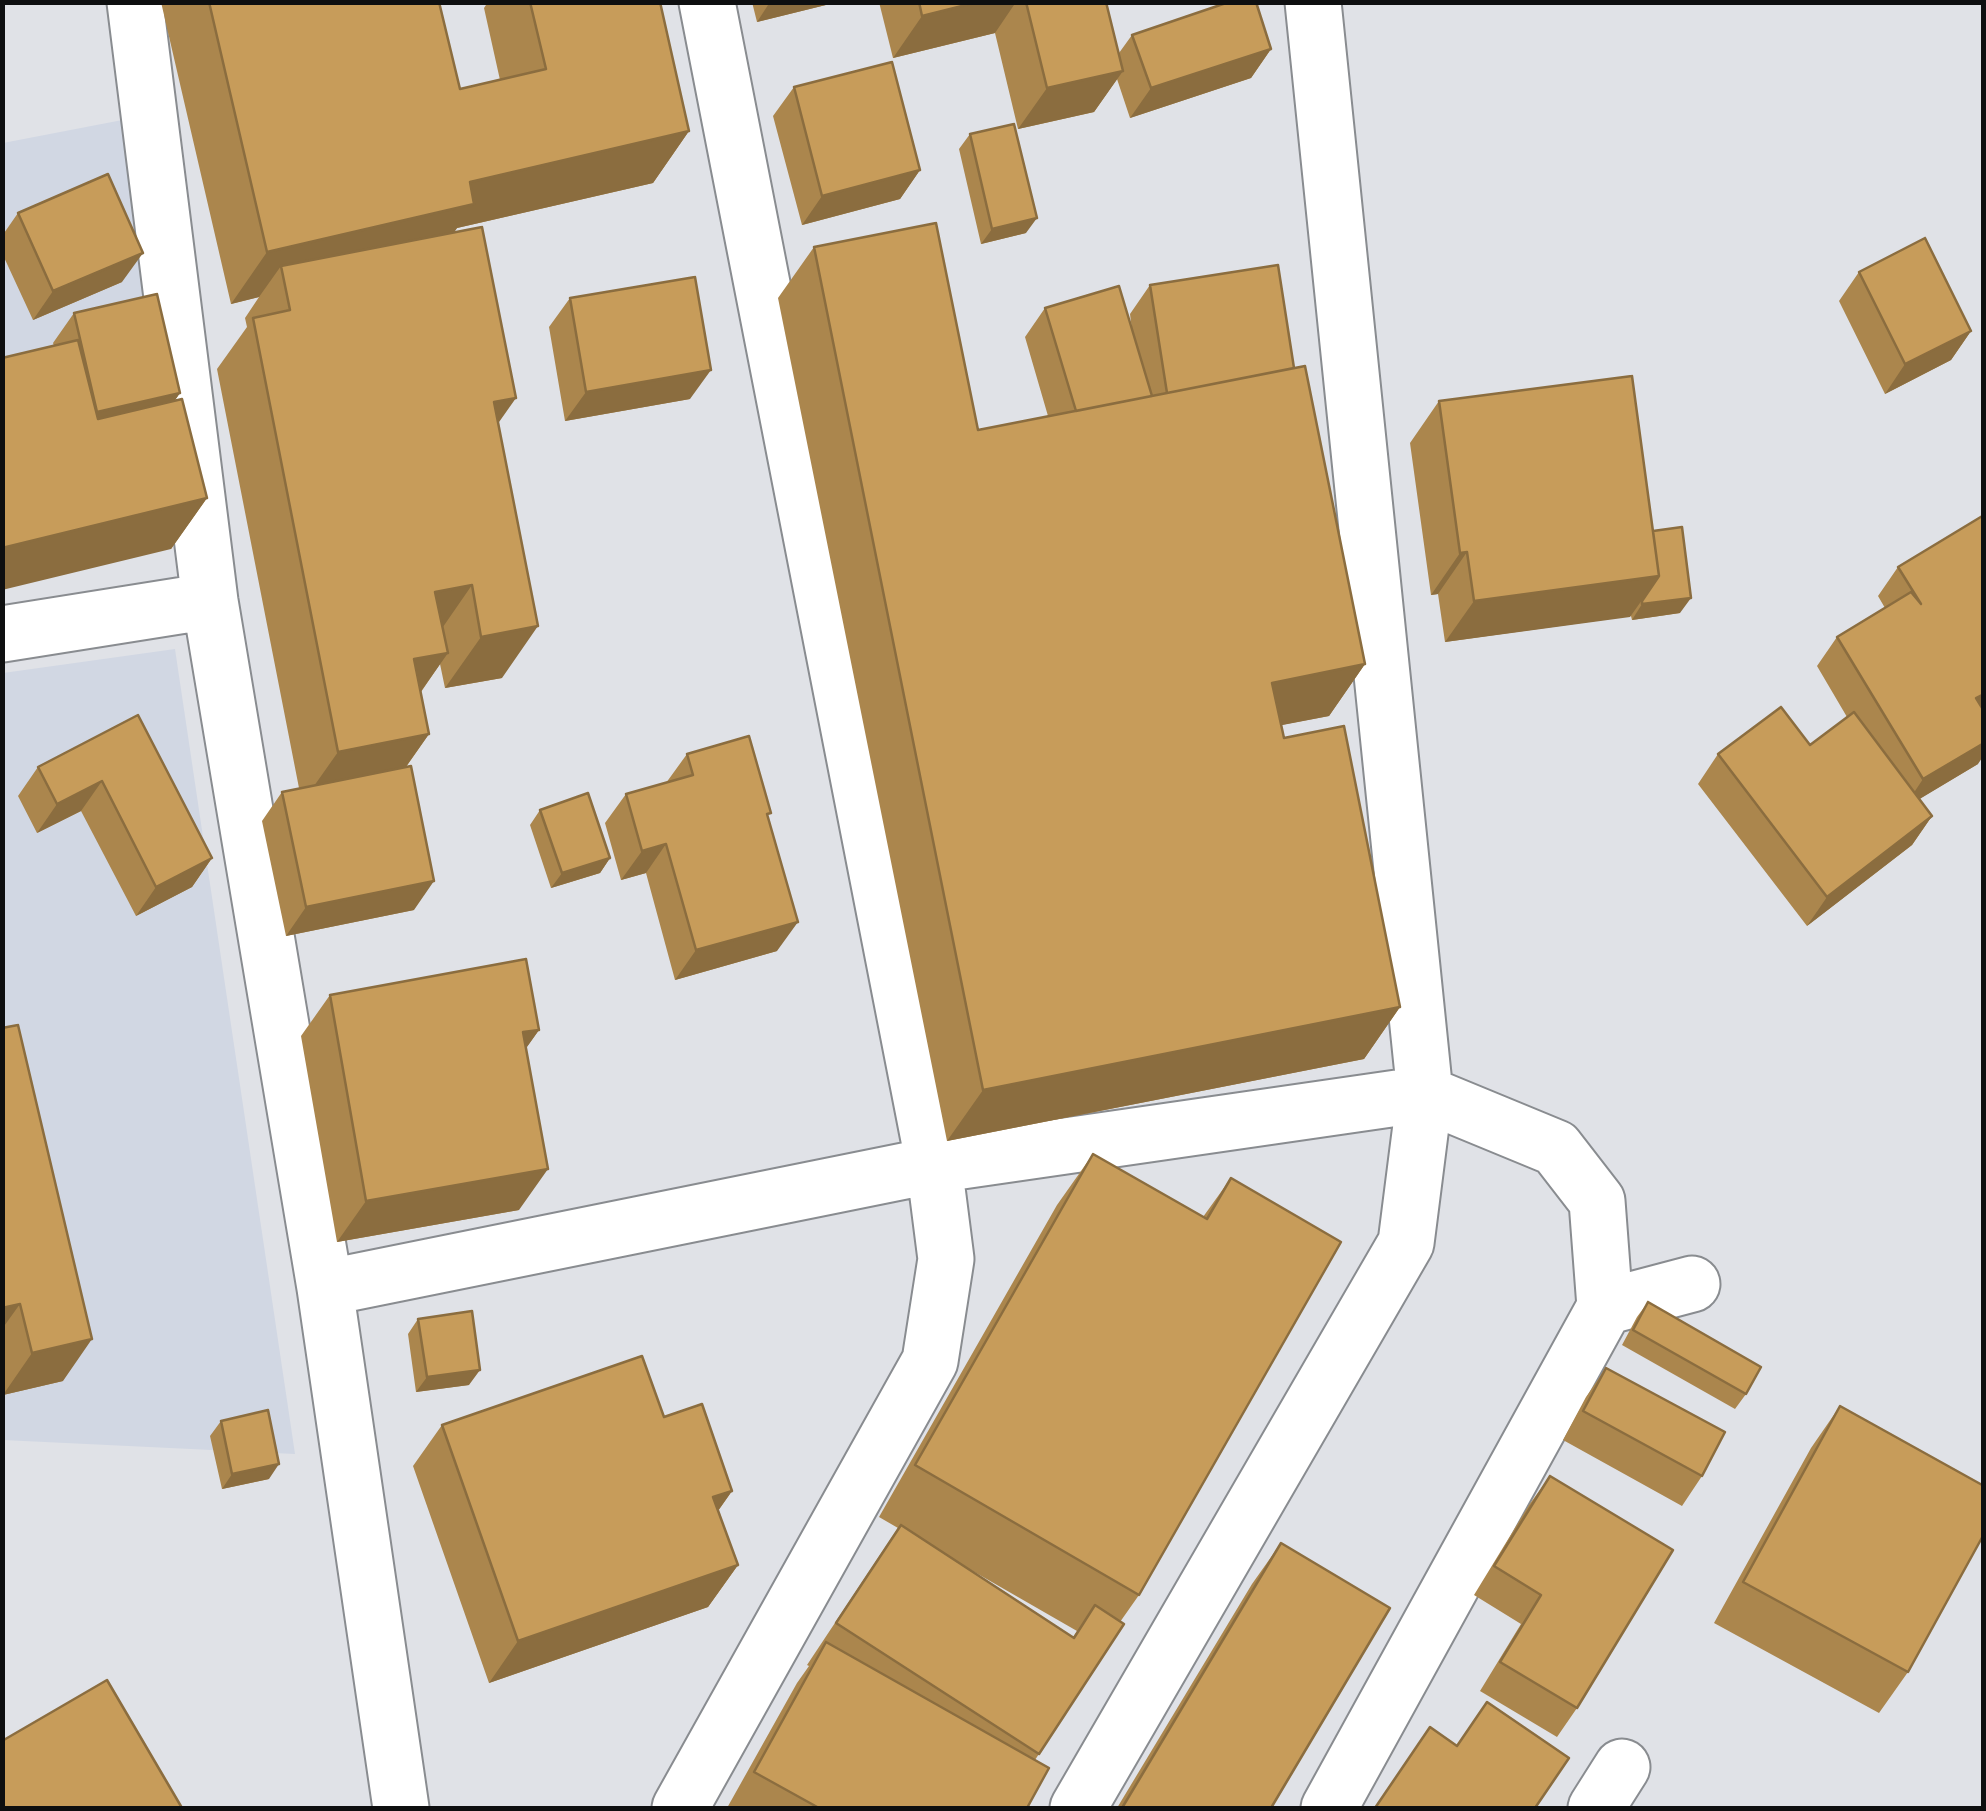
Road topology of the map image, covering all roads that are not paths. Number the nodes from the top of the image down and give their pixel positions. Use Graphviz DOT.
graph roads {
  1 [pos="135,2"];
  2 [pos="707,2"];
  3 [pos="1313,2"];
  4 [pos="210,600"];
  5 [pos="2,634"];
  6 [pos="1425,1094"];
  7 [pos="934,1166"];
  8 [pos="1692,1284"];
  9 [pos="325,1288"];
  10 [pos="1605,1307"];
  11 [pos="402,1808"];
  12 [pos="680,1808"];
  13 [pos="1078,1808"];
  14 [pos="1329,1808"];
  1 -- 4 [label="street"];
  2 -- 7 [label="street"];
  3 -- 6 [label="street"];
  4 -- 5 [label="street"];
  4 -- 9 [label="street"];
  6 -- 7 [label="street"];
  6 -- 10 [label="street"];
  6 -- 13 [label="street"];
  7 -- 9 [label="street"];
  7 -- 12 [label="street"];
  8 -- 10 [label="street"];
  9 -- 11 [label="street"];
  10 -- 14 [label="street"];
}
